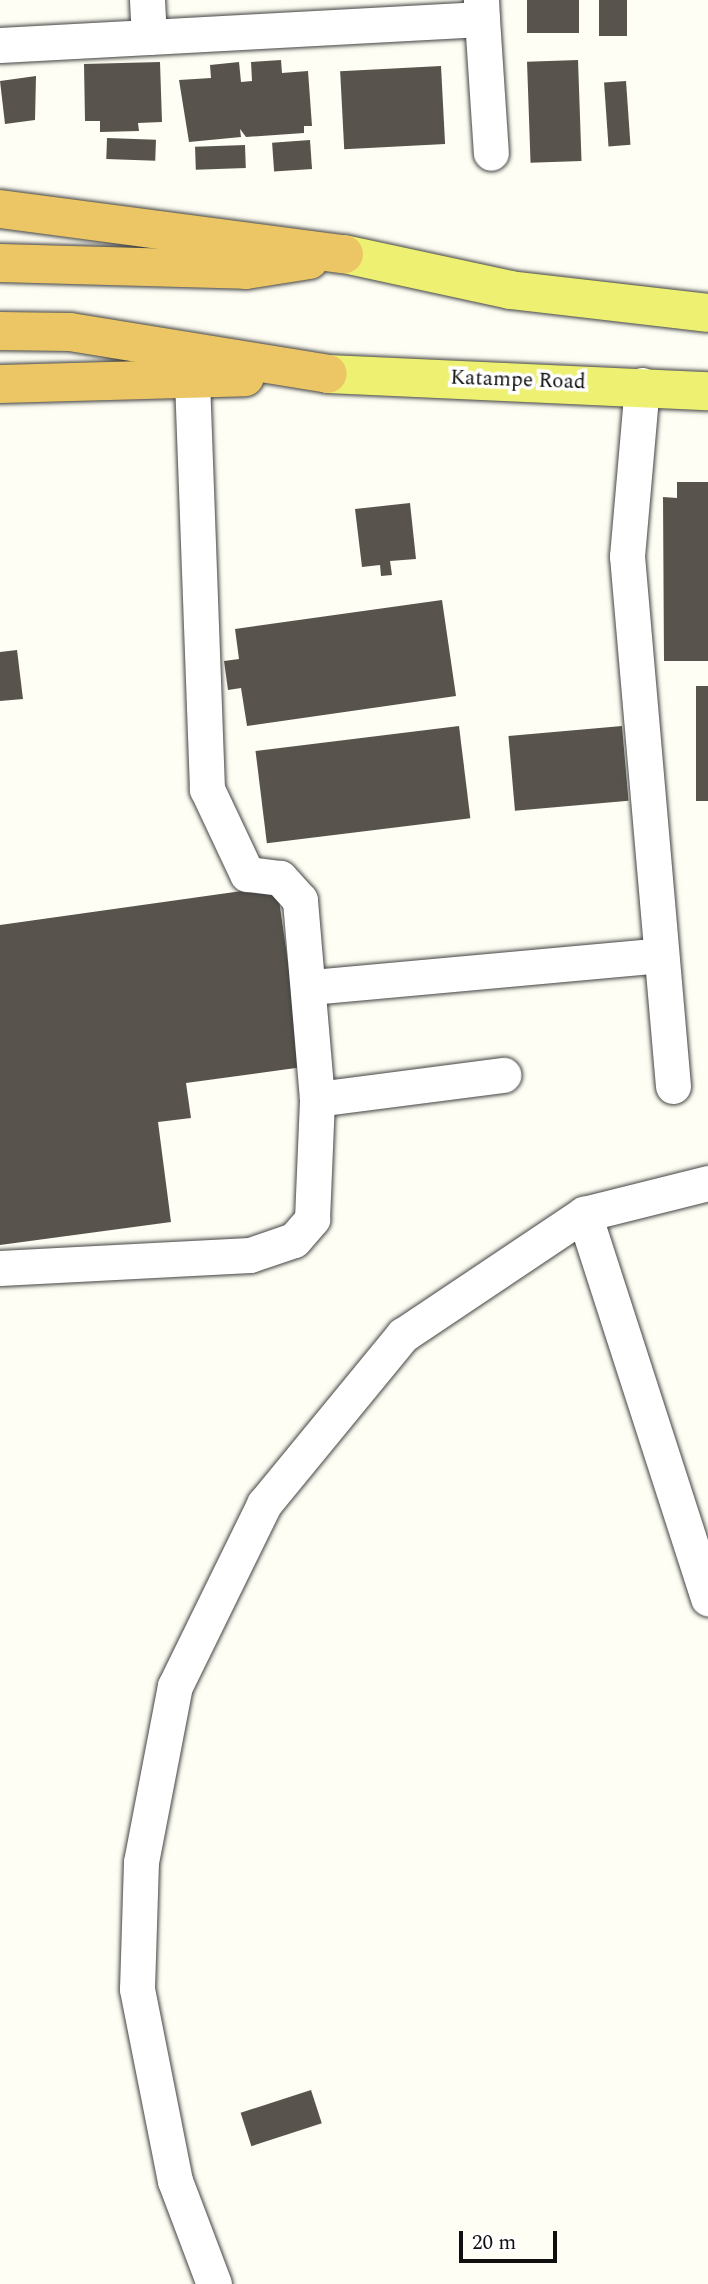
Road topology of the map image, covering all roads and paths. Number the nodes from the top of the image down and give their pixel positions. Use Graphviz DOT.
graph roads {
  1 [pos="147,0"];
  2 [pos="481,10"];
  3 [pos="149,37"];
  4 [pos="0,46"];
  5 [pos="491,153"];
  6 [pos="0,209"];
  7 [pos="344,254"];
  8 [pos="0,263"];
  9 [pos="708,313"];
  10 [pos="0,331"];
  11 [pos="328,374"];
  12 [pos="192,379"];
  13 [pos="0,384"];
  14 [pos="642,385"];
  15 [pos="708,391"];
  16 [pos="661,955"];
  17 [pos="311,988"];
  18 [pos="503,1075"];
  19 [pos="673,1086"];
  20 [pos="317,1099"];
  21 [pos="708,1183"];
  22 [pos="584,1214"];
  23 [pos="0,1268"];
  24 [pos="708,1598"];
  25 [pos="214,2284"];
  1 -- 3 [label="street"];
  2 -- 3 [label="street"];
  2 -- 5 [label="street"];
  3 -- 4 [label="street"];
  6 -- 7 [label="highway"];
  7 -- 8 [label="highway"];
  7 -- 9 [label="main road"];
  10 -- 11 [label="highway"];
  11 -- 12 [label="highway"];
  11 -- 14 [label="main road, Katampe Road"];
  12 -- 13 [label="highway"];
  12 -- 17 [label="street"];
  14 -- 15 [label="main road, Katampe Road"];
  14 -- 16 [label="street"];
  16 -- 17 [label="street"];
  16 -- 19 [label="street"];
  17 -- 20 [label="street"];
  18 -- 20 [label="street"];
  20 -- 23 [label="street"];
  21 -- 22 [label="street"];
  22 -- 24 [label="street"];
  22 -- 25 [label="street"];
}
